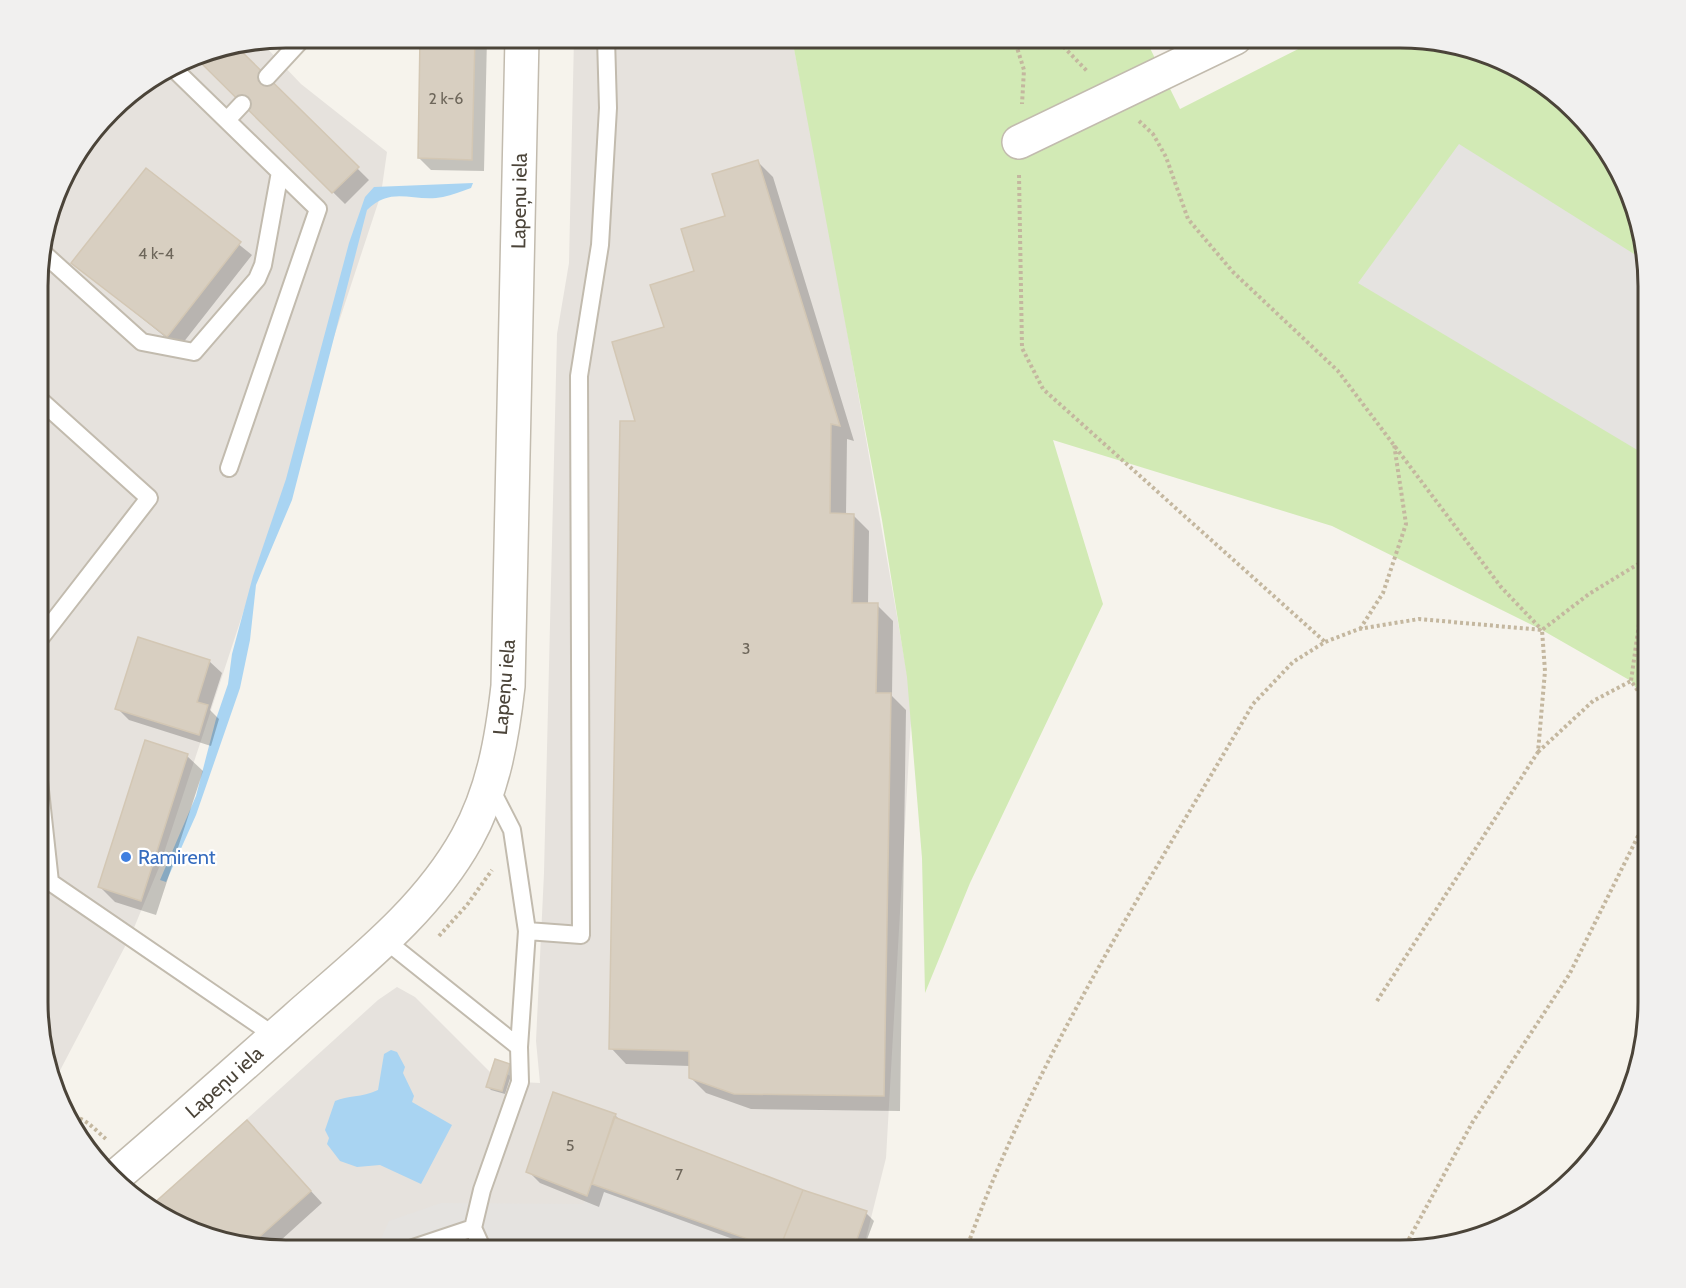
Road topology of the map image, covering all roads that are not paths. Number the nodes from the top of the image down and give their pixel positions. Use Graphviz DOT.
graph roads {
  1 [pos="294,48"];
  2 [pos="522,48"];
  3 [pos="606,48"];
  4 [pos="1214,48"];
  5 [pos="179,74"];
  6 [pos="267,77"];
  7 [pos="242,104"];
  8 [pos="227,120"];
  9 [pos="1019,142"];
  10 [pos="280,172"];
  11 [pos="50,259"];
  12 [pos="48,407"];
  13 [pos="229,468"];
  14 [pos="48,628"];
  15 [pos="490,787"];
  16 [pos="48,864"];
  17 [pos="527,931"];
  18 [pos="397,950"];
  19 [pos="275,1036"];
  20 [pos="519,1047"];
  21 [pos="120,1172"];
  22 [pos="473,1228"];
  23 [pos="437,1240"];
  24 [pos="478,1240"];
  1 -- 6 [label="lane"];
  2 -- 15 [label="street, Lapeņu iela"];
  3 -- 17 [label="lane"];
  4 -- 9 [label="street"];
  5 -- 8 [label="lane"];
  7 -- 8 [label="lane"];
  8 -- 10 [label="lane"];
  10 -- 11 [label="lane"];
  10 -- 13 [label="lane"];
  12 -- 14 [label="lane"];
  15 -- 17 [label="lane"];
  15 -- 18 [label="street, Lapeņu iela"];
  16 -- 19 [label="lane"];
  17 -- 20 [label="lane"];
  18 -- 19 [label="street, Lapeņu iela"];
  18 -- 20 [label="lane"];
  19 -- 21 [label="street, Lapeņu iela"];
  20 -- 22 [label="lane"];
  22 -- 23 [label="lane"];
  22 -- 24 [label="lane"];
}
